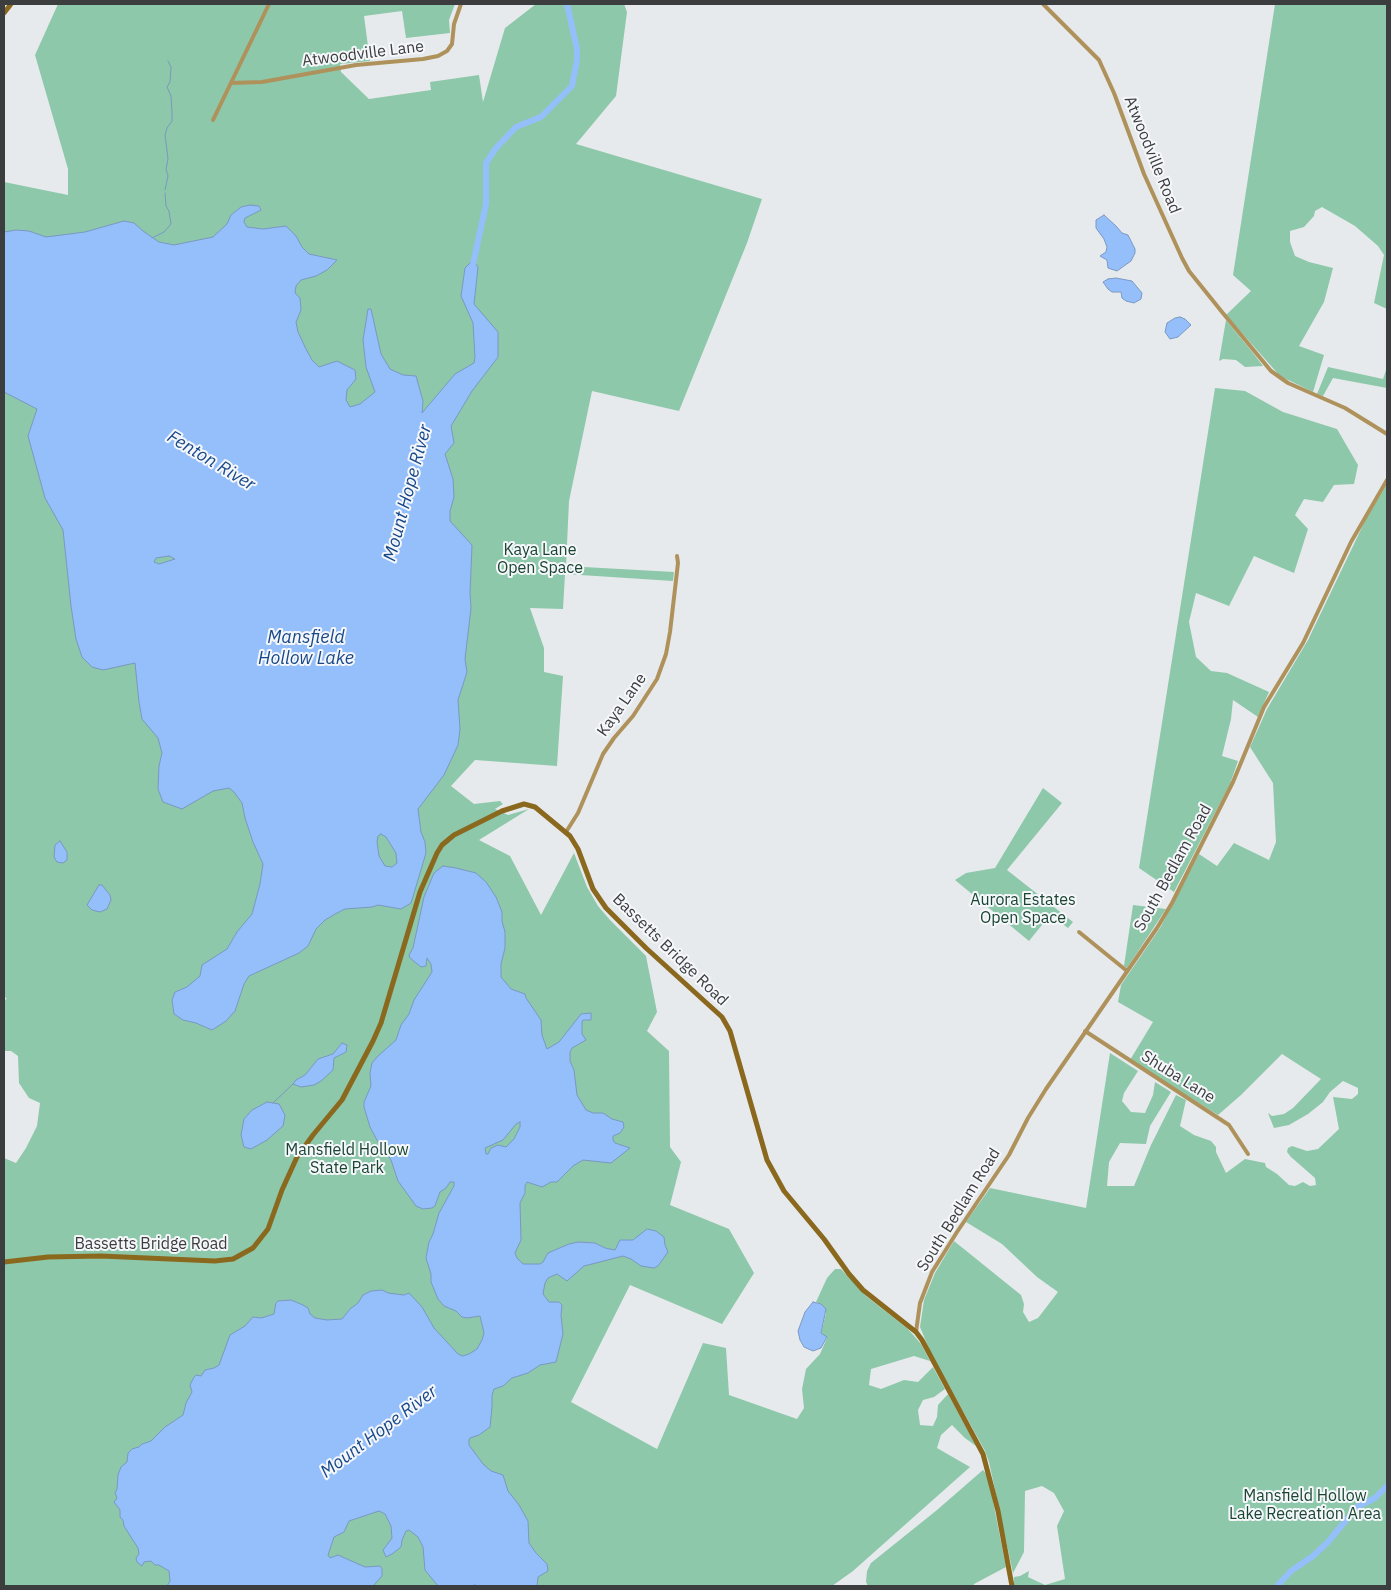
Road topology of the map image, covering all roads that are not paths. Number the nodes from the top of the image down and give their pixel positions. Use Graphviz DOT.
graph roads {
  1 [pos="12,4"];
  2 [pos="269,4"];
  3 [pos="461,4"];
  4 [pos="1043,4"];
  5 [pos="4,13"];
  6 [pos="231,83"];
  7 [pos="213,120"];
  8 [pos="1387,434"];
  9 [pos="1387,480"];
  10 [pos="677,556"];
  11 [pos="566,832"];
  12 [pos="1078,932"];
  13 [pos="1127,970"];
  14 [pos="1085,1031"];
  15 [pos="1248,1154"];
  16 [pos="4,1262"];
  17 [pos="916,1332"];
  18 [pos="1012,1586"];
  1 -- 5 [label="street"];
  2 -- 6 [label="street"];
  3 -- 6 [label="street, Atwoodville Lane"];
  4 -- 8 [label="street, Atwoodville Road"];
  6 -- 7 [label="street"];
  9 -- 13 [label="street, South Bedlam Road"];
  10 -- 11 [label="street, Kaya Lane"];
  11 -- 16 [label="street, Bassetts Bridge Road"];
  11 -- 17 [label="street, Bassetts Bridge Road"];
  12 -- 13 [label="street"];
  13 -- 14 [label="street, South Bedlam Road"];
  14 -- 15 [label="street, Shuba Lane"];
  14 -- 17 [label="street, South Bedlam Road"];
  17 -- 18 [label="street, Bassetts Bridge Road"];
}
